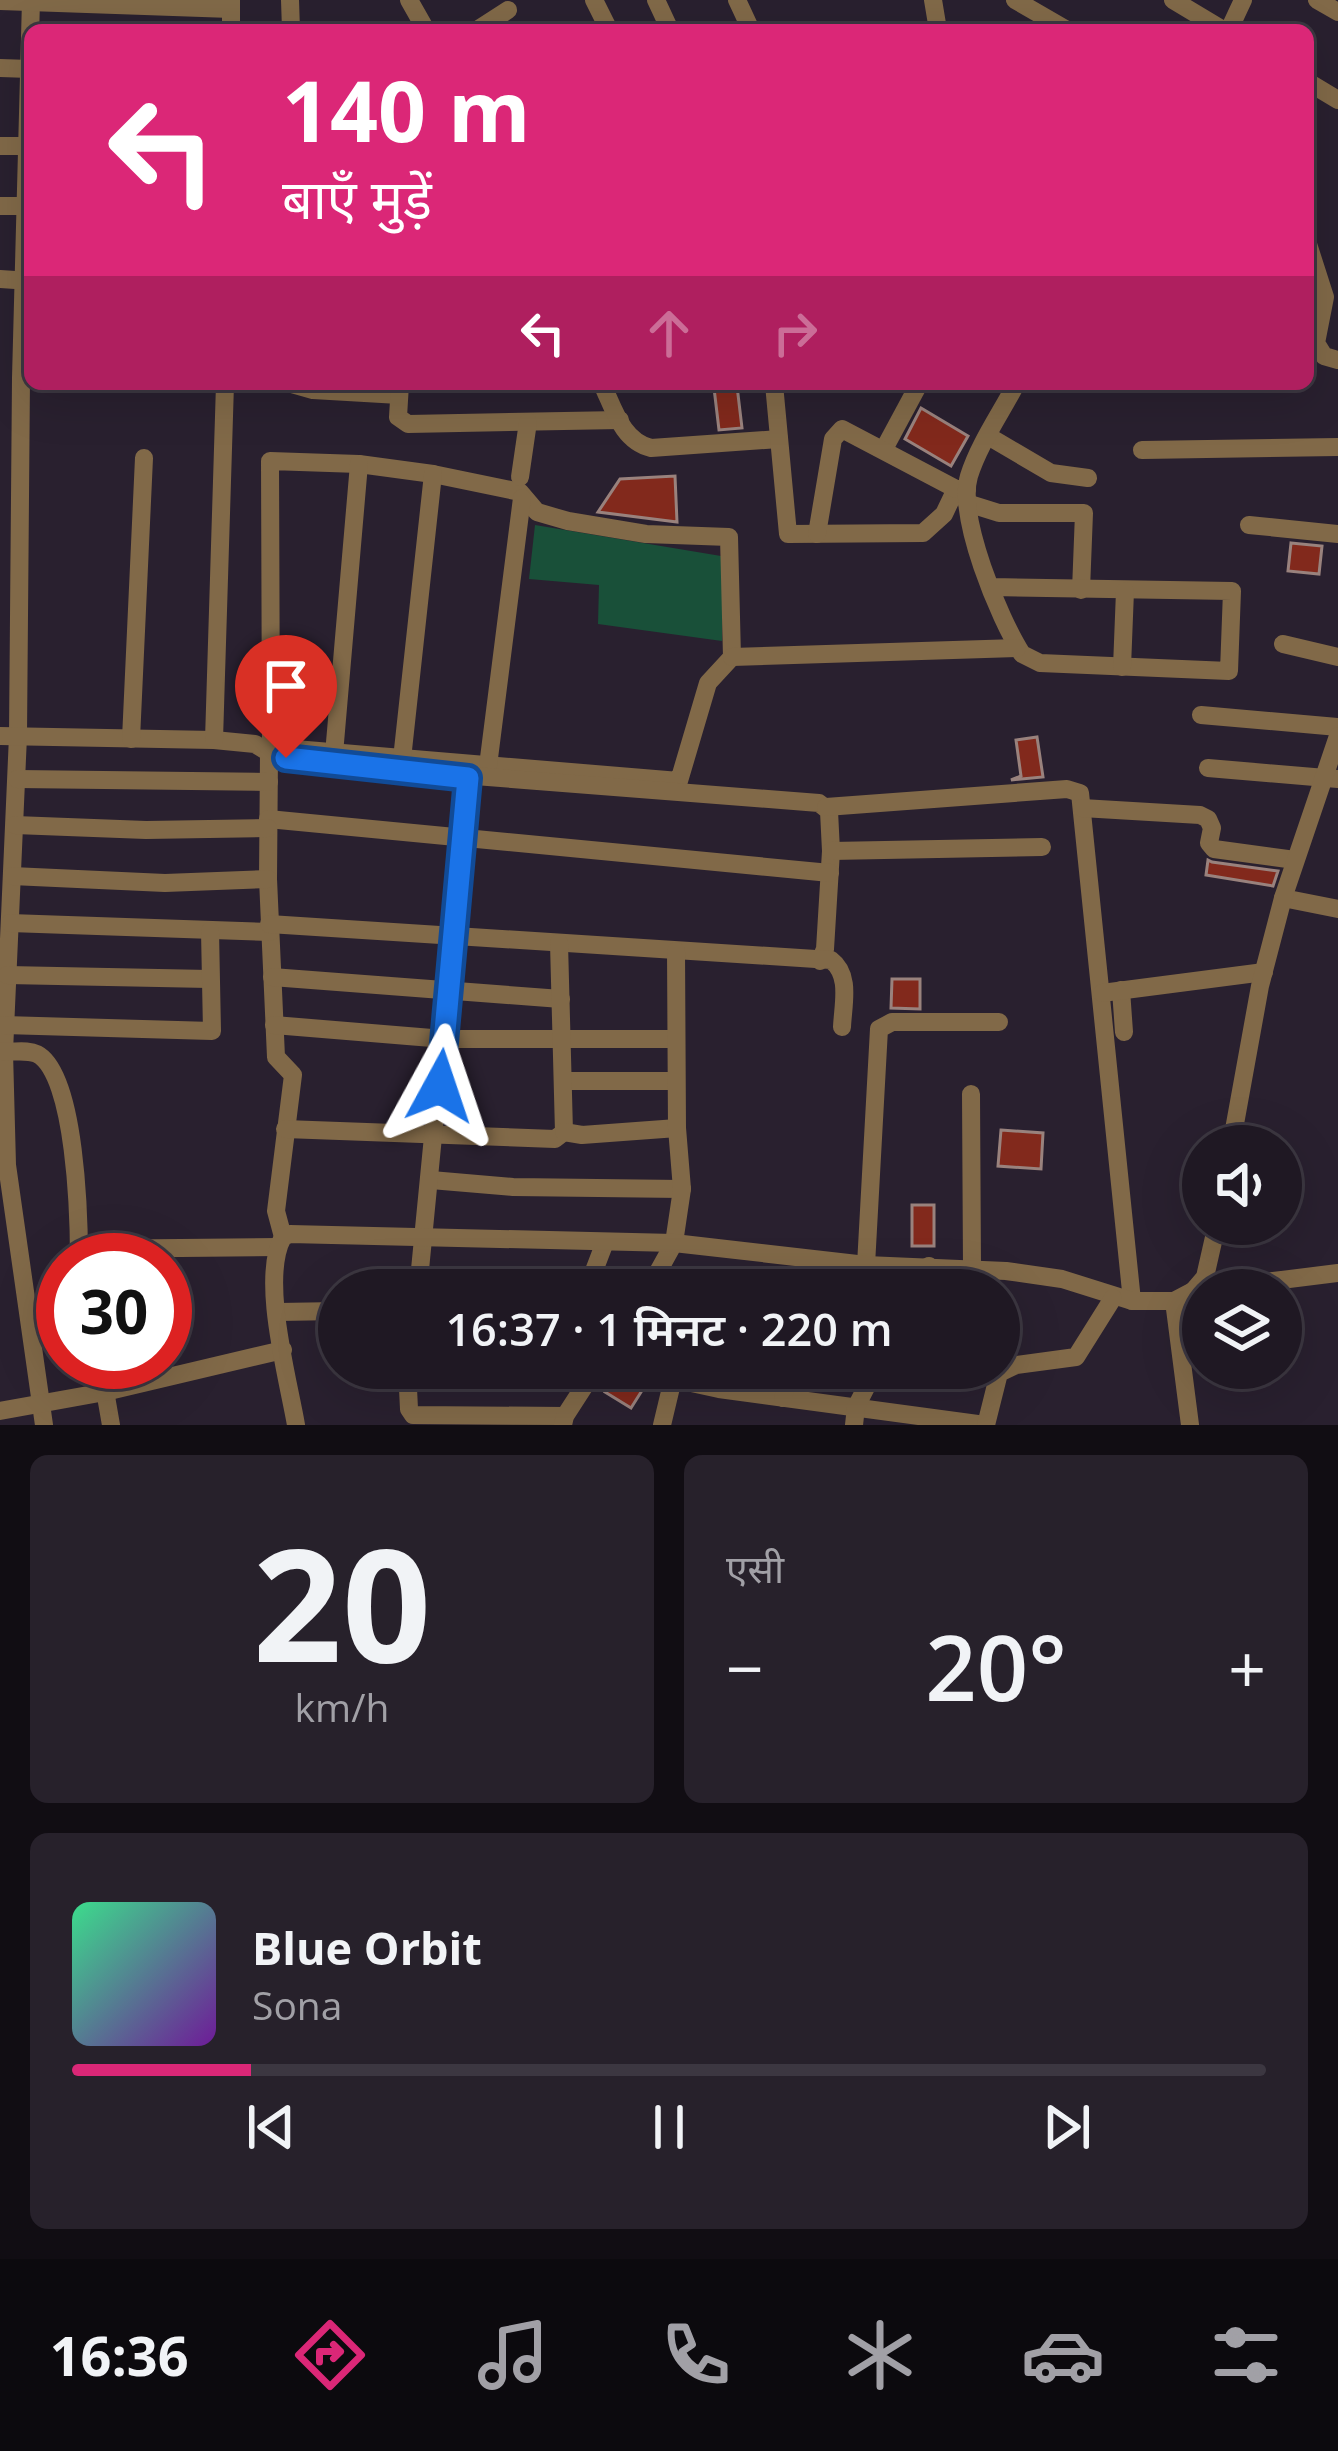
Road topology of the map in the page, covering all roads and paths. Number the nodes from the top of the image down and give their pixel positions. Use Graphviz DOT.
graph roads {
  1 [pos="1015,0"];
  2 [pos="1173,0"];
  3 [pos="1317,0"];
  4 [pos="31,1"];
  5 [pos="0,2"];
  6 [pos="1338,12"];
  7 [pos="231,13"];
  8 [pos="1057,24"];
  9 [pos="1215,24"];
  10 [pos="1314,263"];
  11 [pos="24,317"];
  12 [pos="1314,324"];
  13 [pos="1314,332"];
  14 [pos="1331,358"];
  15 [pos="225,390"];
  16 [pos="399,390"];
  17 [pos="605,390"];
  18 [pos="775,390"];
  19 [pos="916,390"];
  20 [pos="1013,390"];
  21 [pos="620,420"];
  22 [pos="528,422"];
  23 [pos="988,436"];
  24 [pos="779,440"];
  25 [pos="1338,446"];
  26 [pos="884,449"];
  27 [pos="1142,450"];
  28 [pos="144,458"];
  29 [pos="359,464"];
  30 [pos="433,473"];
  31 [pos="520,477"];
  32 [pos="1088,478"];
  33 [pos="10,485"];
  34 [pos="964,494"];
  35 [pos="522,499"];
  36 [pos="10,524"];
  37 [pos="1249,525"];
  38 [pos="817,534"];
  39 [pos="1338,534"];
  40 [pos="9,578"];
  41 [pos="992,587"];
  42 [pos="1082,590"];
  43 [pos="1125,591"];
  44 [pos="9,643"];
  45 [pos="1283,644"];
  46 [pos="1018,648"];
  47 [pos="732,657"];
  48 [pos="1338,657"];
  49 [pos="1121,667"];
  50 [pos="9,684"];
  51 [pos="1201,715"];
  52 [pos="1338,727"];
  53 [pos="9,736"];
  54 [pos="1338,736"];
  55 [pos="131,739"];
  56 [pos="214,740"];
  57 [pos="269,754"];
  58 [pos="334,754"];
  59 [pos="402,759"];
  60 [pos="488,766"];
  61 [pos="1208,768"];
  62 [pos="468,778"];
  63 [pos="1331,778"];
  64 [pos="16,779"];
  65 [pos="269,782"];
  66 [pos="826,807"];
  67 [pos="1082,808"];
  68 [pos="10,819"];
  69 [pos="268,824"];
  70 [pos="462,839"];
  71 [pos="1042,848"];
  72 [pos="831,851"];
  73 [pos="1295,860"];
  74 [pos="8,871"];
  75 [pos="830,873"];
  76 [pos="268,879"];
  77 [pos="1283,898"];
  78 [pos="1338,909"];
  79 [pos="7,918"];
  80 [pos="270,928"];
  81 [pos="209,931"];
  82 [pos="453,937"];
  83 [pos="560,944"];
  84 [pos="676,951"];
  85 [pos="820,961"];
  86 [pos="1264,972"];
  87 [pos="7,975"];
  88 [pos="272,977"];
  89 [pos="209,979"];
  90 [pos="449,989"];
  91 [pos="1112,991"];
  92 [pos="561,1000"];
  93 [pos="999,1022"];
  94 [pos="274,1024"];
  95 [pos="4,1025"];
  96 [pos="842,1027"];
  97 [pos="1124,1032"];
  98 [pos="444,1039"];
  99 [pos="675,1039"];
  100 [pos="562,1041"];
  101 [pos="2,1052"];
  102 [pos="563,1081"];
  103 [pos="676,1081"];
  104 [pos="971,1094"];
  105 [pos="1235,1125"];
  106 [pos="677,1128"];
  107 [pos="286,1129"];
  108 [pos="564,1132"];
  109 [pos="435,1133"];
  110 [pos="431,1180"];
  111 [pos="682,1189"];
  112 [pos="77,1233"];
  113 [pos="426,1235"];
  114 [pos="280,1242"];
  115 [pos="605,1242"];
  116 [pos="674,1243"];
  117 [pos="192,1247"];
  118 [pos="866,1265"];
  119 [pos="929,1266"];
  120 [pos="972,1268"];
  121 [pos="421,1269"];
  122 [pos="599,1269"];
  123 [pos="660,1269"];
  124 [pos="927,1269"];
  125 [pos="1338,1273"];
  126 [pos="1302,1277"];
  127 [pos="1182,1297"];
  128 [pos="1123,1299"];
  129 [pos="1174,1301"];
  130 [pos="318,1311"];
  131 [pos="278,1312"];
  132 [pos="283,1350"];
  133 [pos="104,1389"];
  134 [pos="408,1389"];
  135 [pos="583,1389"];
  136 [pos="671,1389"];
  137 [pos="731,1389"];
  138 [pos="786,1389"];
  139 [pos="105,1392"];
  140 [pos="784,1398"];
  141 [pos="40,1404"];
  142 [pos="0,1411"];
  143 [pos="855,1416"];
  144 [pos="564,1420"];
  145 [pos="44,1425"];
  146 [pos="111,1425"];
  147 [pos="296,1425"];
  148 [pos="662,1425"];
  149 [pos="986,1425"];
  150 [pos="1190,1425"];
  1 -- 8 [label="street"];
  2 -- 9 [label="street"];
  3 -- 6 [label="street"];
  4 -- 5 [label="street"];
  4 -- 7 [label="street"];
  10 -- 12 [label="street"];
  11 -- 33 [label="street"];
  13 -- 14 [label="street"];
  15 -- 56 [label="street"];
  16 -- 22 [label="street"];
  17 -- 21 [label="street"];
  18 -- 24 [label="street"];
  19 -- 26 [label="street"];
  20 -- 23 [label="street"];
  21 -- 22 [label="street"];
  21 -- 24 [label="street"];
  22 -- 31 [label="street"];
  23 -- 32 [label="street"];
  23 -- 34 [label="street"];
  24 -- 38 [label="street"];
  25 -- 27 [label="street"];
  26 -- 34 [label="street"];
  26 -- 38 [label="street"];
  28 -- 55 [label="street"];
  29 -- 30 [label="street"];
  29 -- 58 [label="street"];
  29 -- 58 [label="street"];
  30 -- 35 [label="street"];
  30 -- 59 [label="street"];
  33 -- 36 [label="street"];
  34 -- 38 [label="street"];
  34 -- 41 [label="street"];
  34 -- 42 [label="street"];
  35 -- 47 [label="street"];
  35 -- 60 [label="street"];
  36 -- 40 [label="street"];
  37 -- 39 [label="street"];
  40 -- 44 [label="street"];
  41 -- 42 [label="street"];
  41 -- 46 [label="street"];
  42 -- 43 [label="street"];
  43 -- 49 [label="street"];
  43 -- 49 [label="street"];
  44 -- 50 [label="street"];
  45 -- 48 [label="street"];
  46 -- 47 [label="street"];
  46 -- 49 [label="street"];
  47 -- 60 [label="street"];
  50 -- 53 [label="street"];
  51 -- 52 [label="street"];
  53 -- 55 [label="street"];
  53 -- 64 [label="street"];
  54 -- 63 [label="street"];
  55 -- 56 [label="street"];
  56 -- 57 [label="street"];
  57 -- 62 [label="street"];
  57 -- 65 [label="street"];
  58 -- 59 [label="street"];
  59 -- 60 [label="street"];
  61 -- 63 [label="street"];
  62 -- 66 [label="street"];
  62 -- 70 [label="street"];
  63 -- 73 [label="street"];
  64 -- 65 [label="street"];
  64 -- 68 [label="street"];
  65 -- 69 [label="street"];
  66 -- 67 [label="street"];
  66 -- 72 [label="street"];
  67 -- 73 [label="street"];
  67 -- 91 [label="street"];
  68 -- 69 [label="street"];
  68 -- 74 [label="street"];
  69 -- 70 [label="street"];
  69 -- 76 [label="street"];
  70 -- 75 [label="street"];
  70 -- 82 [label="street"];
  71 -- 72 [label="street"];
  72 -- 75 [label="street"];
  73 -- 77 [label="street"];
  74 -- 76 [label="street"];
  74 -- 79 [label="street"];
  75 -- 85 [label="street"];
  76 -- 80 [label="street"];
  77 -- 78 [label="street"];
  77 -- 86 [label="street"];
  79 -- 81 [label="street"];
  79 -- 87 [label="street"];
  80 -- 81 [label="street"];
  80 -- 82 [label="street"];
  80 -- 88 [label="street"];
  81 -- 89 [label="street"];
  82 -- 83 [label="street"];
  82 -- 90 [label="street"];
  83 -- 84 [label="street"];
  83 -- 92 [label="street"];
  84 -- 85 [label="street"];
  84 -- 99 [label="street"];
  85 -- 96 [label="street"];
  86 -- 91 [label="street"];
  86 -- 105 [label="street"];
  87 -- 89 [label="street"];
  87 -- 95 [label="street"];
  88 -- 90 [label="street"];
  88 -- 94 [label="street"];
  89 -- 95 [label="street"];
  90 -- 92 [label="street"];
  90 -- 98 [label="street"];
  91 -- 97 [label="street"];
  91 -- 128 [label="street"];
  92 -- 100 [label="street"];
  93 -- 118 [label="street"];
  94 -- 98 [label="street"];
  94 -- 107 [label="street"];
  95 -- 101 [label="street"];
  98 -- 100 [label="street"];
  98 -- 109 [label="street"];
  99 -- 100 [label="street"];
  99 -- 103 [label="street"];
  100 -- 102 [label="street"];
  101 -- 112 [label="street"];
  101 -- 141 [label="street"];
  102 -- 103 [label="street"];
  102 -- 108 [label="street"];
  103 -- 106 [label="street"];
  104 -- 120 [label="street"];
  106 -- 108 [label="street"];
  106 -- 111 [label="street"];
  107 -- 109 [label="street"];
  107 -- 114 [label="street"];
  108 -- 109 [label="street"];
  109 -- 110 [label="street"];
  110 -- 111 [label="street"];
  110 -- 113 [label="street"];
  111 -- 116 [label="street"];
  113 -- 114 [label="street"];
  113 -- 115 [label="street"];
  113 -- 121 [label="street"];
  114 -- 117 [label="street"];
  114 -- 131 [label="street"];
  115 -- 116 [label="street"];
  115 -- 122 [label="street"];
  116 -- 118 [label="street"];
  116 -- 123 [label="street"];
  118 -- 119 [label="street"];
  119 -- 120 [label="street"];
  119 -- 124 [label="street"];
  120 -- 128 [label="street"];
  125 -- 126 [label="street"];
  127 -- 129 [label="street"];
  128 -- 129 [label="street"];
  128 -- 149 [label="street"];
  129 -- 150 [label="street"];
  130 -- 131 [label="street"];
  131 -- 132 [label="street"];
  132 -- 139 [label="street"];
  132 -- 147 [label="street"];
  133 -- 139 [label="street"];
  134 -- 144 [label="street"];
  135 -- 144 [label="street"];
  136 -- 148 [label="street"];
  137 -- 140 [label="street"];
  138 -- 140 [label="street"];
  139 -- 141 [label="street"];
  139 -- 146 [label="street"];
  140 -- 143 [label="street"];
  141 -- 142 [label="street"];
  141 -- 145 [label="street"];
  143 -- 149 [label="street"];
}
